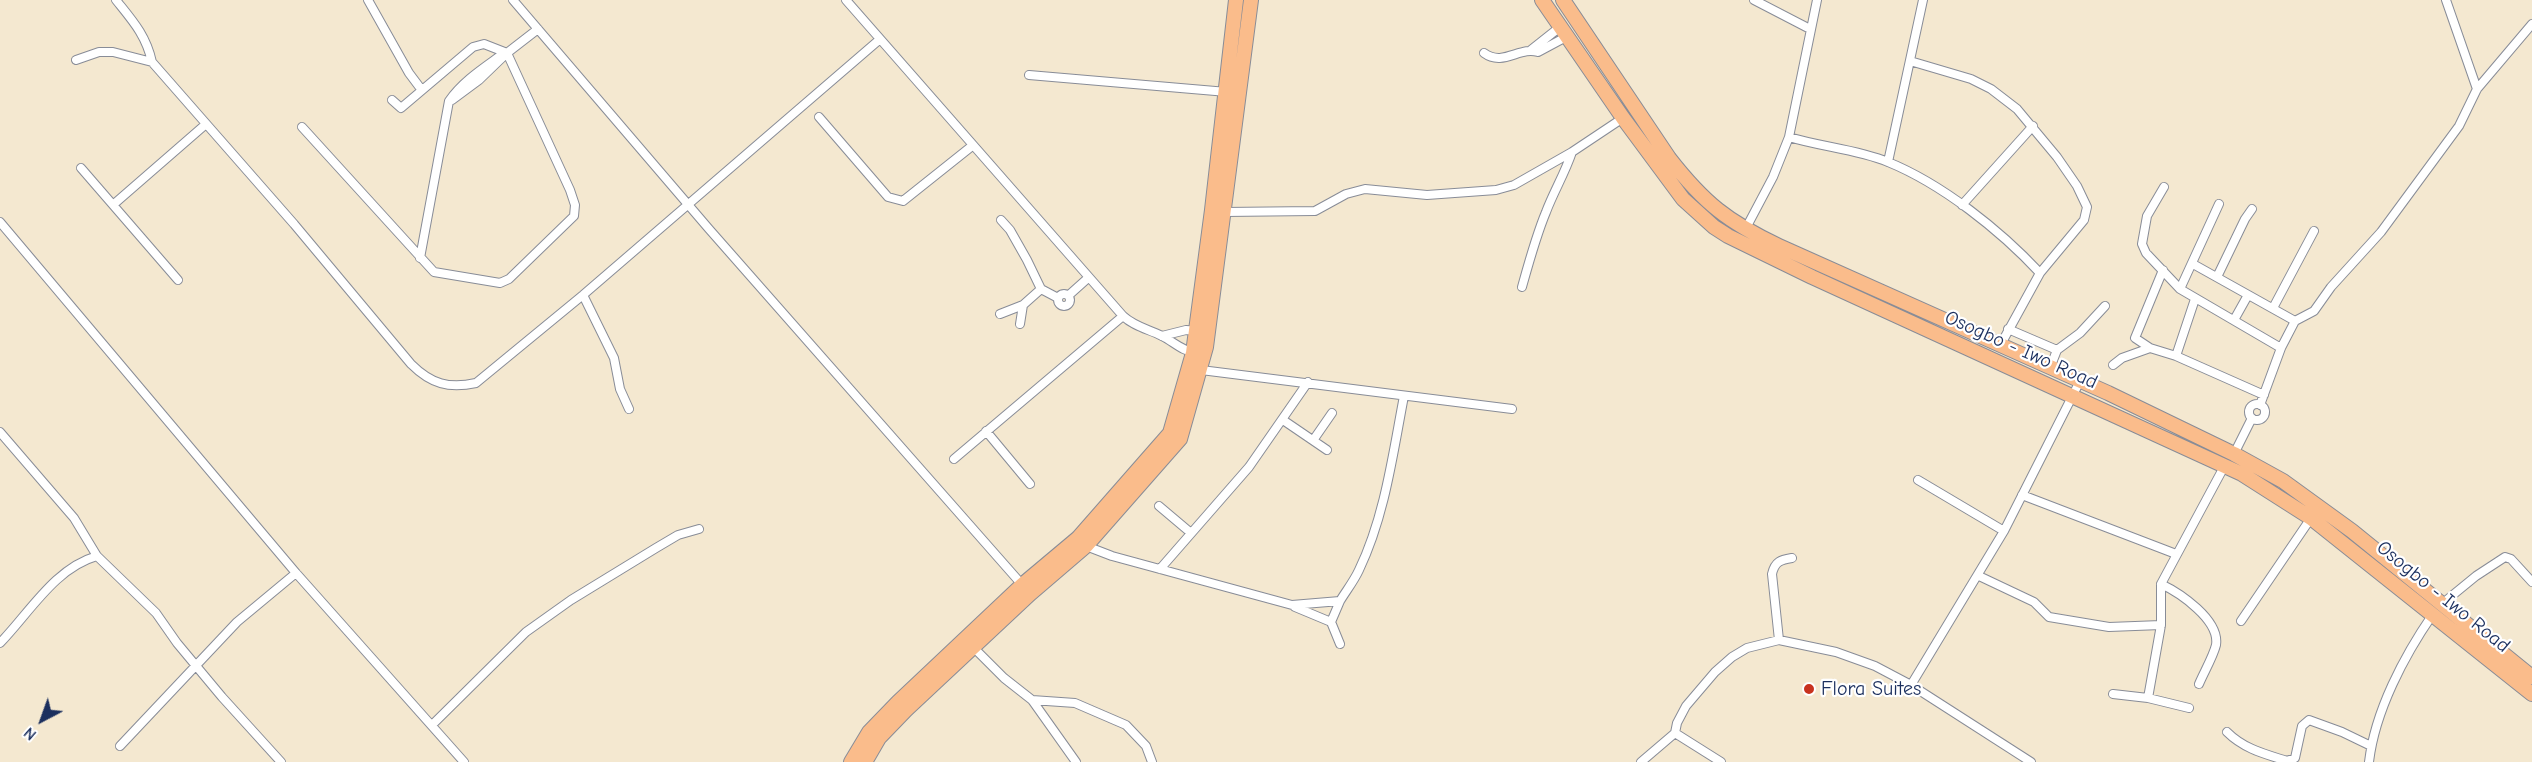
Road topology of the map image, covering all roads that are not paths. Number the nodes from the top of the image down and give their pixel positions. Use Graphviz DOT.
graph roads {
  1 [pos="116,0"];
  2 [pos="368,0"];
  3 [pos="513,0"];
  4 [pos="846,0"];
  5 [pos="1236,0"];
  6 [pos="1251,0"];
  7 [pos="1542,0"];
  8 [pos="1563,0"];
  9 [pos="1817,0"];
  10 [pos="1923,0"];
  11 [pos="2446,0"];
  12 [pos="1755,1"];
  13 [pos="2532,24"];
  14 [pos="538,29"];
  15 [pos="1810,29"];
  16 [pos="1563,32"];
  17 [pos="879,40"];
  18 [pos="1484,53"];
  19 [pos="506,55"];
  20 [pos="76,60"];
  21 [pos="1910,61"];
  22 [pos="152,62"];
  23 [pos="1029,75"];
  24 [pos="421,89"];
  25 [pos="2477,89"];
  26 [pos="1227,92"];
  27 [pos="392,100"];
  28 [pos="819,117"];
  29 [pos="1623,118"];
  30 [pos="206,124"];
  31 [pos="2033,126"];
  32 [pos="302,127"];
  33 [pos="1789,137"];
  34 [pos="972,146"];
  35 [pos="1572,152"];
  36 [pos="1888,162"];
  37 [pos="81,168"];
  38 [pos="2164,186"];
  39 [pos="114,204"];
  40 [pos="689,204"];
  41 [pos="2219,204"];
  42 [pos="1962,205"];
  43 [pos="2252,209"];
  44 [pos="1224,212"];
  45 [pos="1001,220"];
  46 [pos="0,222"];
  47 [pos="1746,230"];
  48 [pos="8,231"];
  49 [pos="2314,231"];
  50 [pos="0,238"];
  51 [pos="420,258"];
  52 [pos="2193,264"];
  53 [pos="2163,270"];
  54 [pos="2040,273"];
  55 [pos="2217,277"];
  56 [pos="1088,278"];
  57 [pos="178,280"];
  58 [pos="1522,287"];
  59 [pos="1041,289"];
  60 [pos="2180,289"];
  61 [pos="583,295"];
  62 [pos="2248,295"];
  63 [pos="2195,299"];
  64 [pos="1023,304"];
  65 [pos="2105,306"];
  66 [pos="2273,308"];
  67 [pos="1000,314"];
  68 [pos="1123,316"];
  69 [pos="2234,320"];
  70 [pos="2295,321"];
  71 [pos="1020,324"];
  72 [pos="2008,329"];
  73 [pos="1201,331"];
  74 [pos="1162,336"];
  75 [pos="2001,344"];
  76 [pos="2150,348"];
  77 [pos="2282,348"];
  78 [pos="2057,350"];
  79 [pos="1198,353"];
  80 [pos="2176,356"];
  81 [pos="2113,365"];
  82 [pos="2050,368"];
  83 [pos="1201,370"];
  84 [pos="2080,381"];
  85 [pos="1308,382"];
  86 [pos="2075,395"];
  87 [pos="2264,395"];
  88 [pos="1404,396"];
  89 [pos="628,409"];
  90 [pos="1512,409"];
  91 [pos="1332,413"];
  92 [pos="1283,420"];
  93 [pos="986,431"];
  94 [pos="2,438"];
  95 [pos="1314,439"];
  96 [pos="1327,450"];
  97 [pos="2234,454"];
  98 [pos="954,459"];
  99 [pos="2225,465"];
  100 [pos="1918,480"];
  101 [pos="1030,484"];
  102 [pos="2022,495"];
  103 [pos="1159,506"];
  104 [pos="2311,518"];
  105 [pos="699,530"];
  106 [pos="2004,531"];
  107 [pos="1191,533"];
  108 [pos="1086,546"];
  109 [pos="2176,554"];
  110 [pos="97,556"];
  111 [pos="1792,558"];
  112 [pos="1160,569"];
  113 [pos="296,573"];
  114 [pos="1979,576"];
  115 [pos="2403,580"];
  116 [pos="2532,582"];
  117 [pos="2161,584"];
  118 [pos="1026,589"];
  119 [pos="1340,601"];
  120 [pos="2443,603"];
  121 [pos="1292,605"];
  122 [pos="2433,614"];
  123 [pos="2241,621"];
  124 [pos="1331,622"];
  125 [pos="2160,626"];
  126 [pos="1779,640"];
  127 [pos="0,643"];
  128 [pos="1340,644"];
  129 [pos="973,647"];
  130 [pos="196,665"];
  131 [pos="2532,677"];
  132 [pos="2199,684"];
  133 [pos="1911,685"];
  134 [pos="2113,694"];
  135 [pos="2532,694"];
  136 [pos="2148,698"];
  137 [pos="1032,700"];
  138 [pos="2189,708"];
  139 [pos="432,725"];
  140 [pos="2227,732"];
  141 [pos="1675,733"];
  142 [pos="120,746"];
  143 [pos="2371,746"];
  144 [pos="281,762"];
  145 [pos="464,762"];
  146 [pos="850,762"];
  147 [pos="865,762"];
  148 [pos="1076,762"];
  149 [pos="1152,762"];
  150 [pos="1641,762"];
  151 [pos="1721,762"];
  152 [pos="2031,762"];
  153 [pos="2369,762"];
  1 -- 22 [label="street"];
  2 -- 24 [label="street"];
  3 -- 14 [label="street"];
  4 -- 17 [label="street"];
  5 -- 26 [label="main road"];
  6 -- 44 [label="main road"];
  7 -- 16 [label="main road, Osogbo - Iwo Road"];
  8 -- 47 [label="main road, Osogbo - Iwo Road"];
  9 -- 15 [label="street"];
  10 -- 21 [label="street"];
  11 -- 25 [label="street"];
  12 -- 15 [label="street"];
  13 -- 25 [label="street"];
  14 -- 19 [label="street"];
  14 -- 40 [label="street"];
  15 -- 33 [label="street"];
  16 -- 18 [label="street"];
  16 -- 29 [label="main road, Osogbo - Iwo Road"];
  17 -- 34 [label="street"];
  17 -- 40 [label="street"];
  19 -- 24 [label="street"];
  19 -- 51 [label="street"];
  19 -- 51 [label="street"];
  20 -- 22 [label="street"];
  21 -- 31 [label="street"];
  21 -- 36 [label="street"];
  22 -- 30 [label="street"];
  23 -- 26 [label="street"];
  24 -- 27 [label="street"];
  25 -- 70 [label="street"];
  26 -- 73 [label="main road"];
  28 -- 34 [label="street"];
  29 -- 35 [label="street"];
  29 -- 86 [label="main road, Osogbo - Iwo Road"];
  30 -- 39 [label="street"];
  30 -- 61 [label="street"];
  31 -- 42 [label="street"];
  31 -- 54 [label="street"];
  32 -- 51 [label="street"];
  33 -- 36 [label="street"];
  33 -- 47 [label="street"];
  34 -- 56 [label="street"];
  35 -- 44 [label="street"];
  35 -- 58 [label="street"];
  36 -- 42 [label="street"];
  37 -- 39 [label="street"];
  38 -- 53 [label="street"];
  39 -- 57 [label="street"];
  40 -- 61 [label="street"];
  40 -- 118 [label="street"];
  41 -- 52 [label="street"];
  42 -- 54 [label="street"];
  43 -- 55 [label="street"];
  44 -- 73 [label="main road"];
  45 -- 59 [label="street"];
  46 -- 48 [label="street"];
  47 -- 75 [label="main road, Osogbo - Iwo Road"];
  48 -- 50 [label="street"];
  48 -- 113 [label="street"];
  49 -- 66 [label="street"];
  52 -- 55 [label="street"];
  52 -- 60 [label="street"];
  53 -- 60 [label="street"];
  53 -- 76 [label="street"];
  54 -- 72 [label="street"];
  55 -- 62 [label="street"];
  56 -- 59 [label="street"];
  56 -- 68 [label="street"];
  59 -- 64 [label="street"];
  60 -- 63 [label="street"];
  61 -- 89 [label="street"];
  62 -- 66 [label="street"];
  62 -- 69 [label="street"];
  63 -- 69 [label="street"];
  63 -- 80 [label="street"];
  64 -- 67 [label="street"];
  64 -- 71 [label="street"];
  65 -- 78 [label="street"];
  66 -- 70 [label="street"];
  68 -- 74 [label="street"];
  68 -- 93 [label="street"];
  69 -- 77 [label="street"];
  70 -- 77 [label="street"];
  72 -- 75 [label="street"];
  72 -- 78 [label="street"];
  73 -- 74 [label="street"];
  73 -- 79 [label="main road"];
  74 -- 79 [label="street"];
  75 -- 82 [label="main road, Osogbo - Iwo Road"];
  76 -- 80 [label="street"];
  76 -- 81 [label="street"];
  77 -- 87 [label="street"];
  78 -- 82 [label="street"];
  79 -- 83 [label="main road"];
  79 -- 118 [label="main road"];
  80 -- 87 [label="street"];
  82 -- 84 [label="main road, Osogbo - Iwo Road"];
  83 -- 85 [label="street"];
  83 -- 108 [label="main road"];
  84 -- 86 [label="street"];
  84 -- 97 [label="main road, Osogbo - Iwo Road"];
  85 -- 88 [label="street"];
  85 -- 92 [label="street"];
  86 -- 99 [label="main road, Osogbo - Iwo Road"];
  86 -- 102 [label="street"];
  87 -- 97 [label="street"];
  88 -- 90 [label="street"];
  88 -- 119 [label="street"];
  91 -- 95 [label="street"];
  92 -- 95 [label="street"];
  92 -- 107 [label="street"];
  93 -- 98 [label="street"];
  93 -- 101 [label="street"];
  94 -- 110 [label="street"];
  95 -- 96 [label="street"];
  97 -- 115 [label="main road, Osogbo - Iwo Road"];
  99 -- 104 [label="main road, Osogbo - Iwo Road"];
  99 -- 109 [label="street"];
  100 -- 106 [label="street"];
  102 -- 106 [label="street"];
  102 -- 109 [label="street"];
  103 -- 107 [label="street"];
  104 -- 115 [label="main road, Osogbo - Iwo Road"];
  104 -- 123 [label="street"];
  105 -- 139 [label="street"];
  106 -- 114 [label="street"];
  107 -- 112 [label="street"];
  108 -- 112 [label="street"];
  108 -- 118 [label="main road"];
  109 -- 117 [label="street"];
  110 -- 127 [label="street"];
  110 -- 130 [label="street"];
  111 -- 126 [label="street"];
  112 -- 121 [label="street"];
  113 -- 130 [label="street"];
  113 -- 139 [label="street"];
  114 -- 125 [label="street"];
  114 -- 133 [label="street"];
  115 -- 120 [label="main road, Osogbo - Iwo Road"];
  115 -- 122 [label="main road, Osogbo - Iwo Road"];
  116 -- 120 [label="street"];
  117 -- 125 [label="street"];
  117 -- 132 [label="street"];
  118 -- 129 [label="main road"];
  118 -- 146 [label="main road"];
  119 -- 121 [label="street"];
  119 -- 124 [label="street"];
  120 -- 131 [label="main road, Osogbo - Iwo Road"];
  121 -- 124 [label="street"];
  122 -- 135 [label="main road, Osogbo - Iwo Road"];
  122 -- 143 [label="street"];
  124 -- 128 [label="street"];
  125 -- 136 [label="street"];
  126 -- 133 [label="street"];
  126 -- 141 [label="street"];
  129 -- 137 [label="street"];
  129 -- 147 [label="main road"];
  130 -- 142 [label="street"];
  130 -- 144 [label="street"];
  133 -- 152 [label="street"];
  134 -- 136 [label="street"];
  136 -- 138 [label="street"];
  137 -- 148 [label="street"];
  137 -- 149 [label="street"];
  139 -- 145 [label="street"];
  140 -- 143 [label="street"];
  141 -- 150 [label="street"];
  141 -- 151 [label="street"];
  143 -- 153 [label="street"];
}
